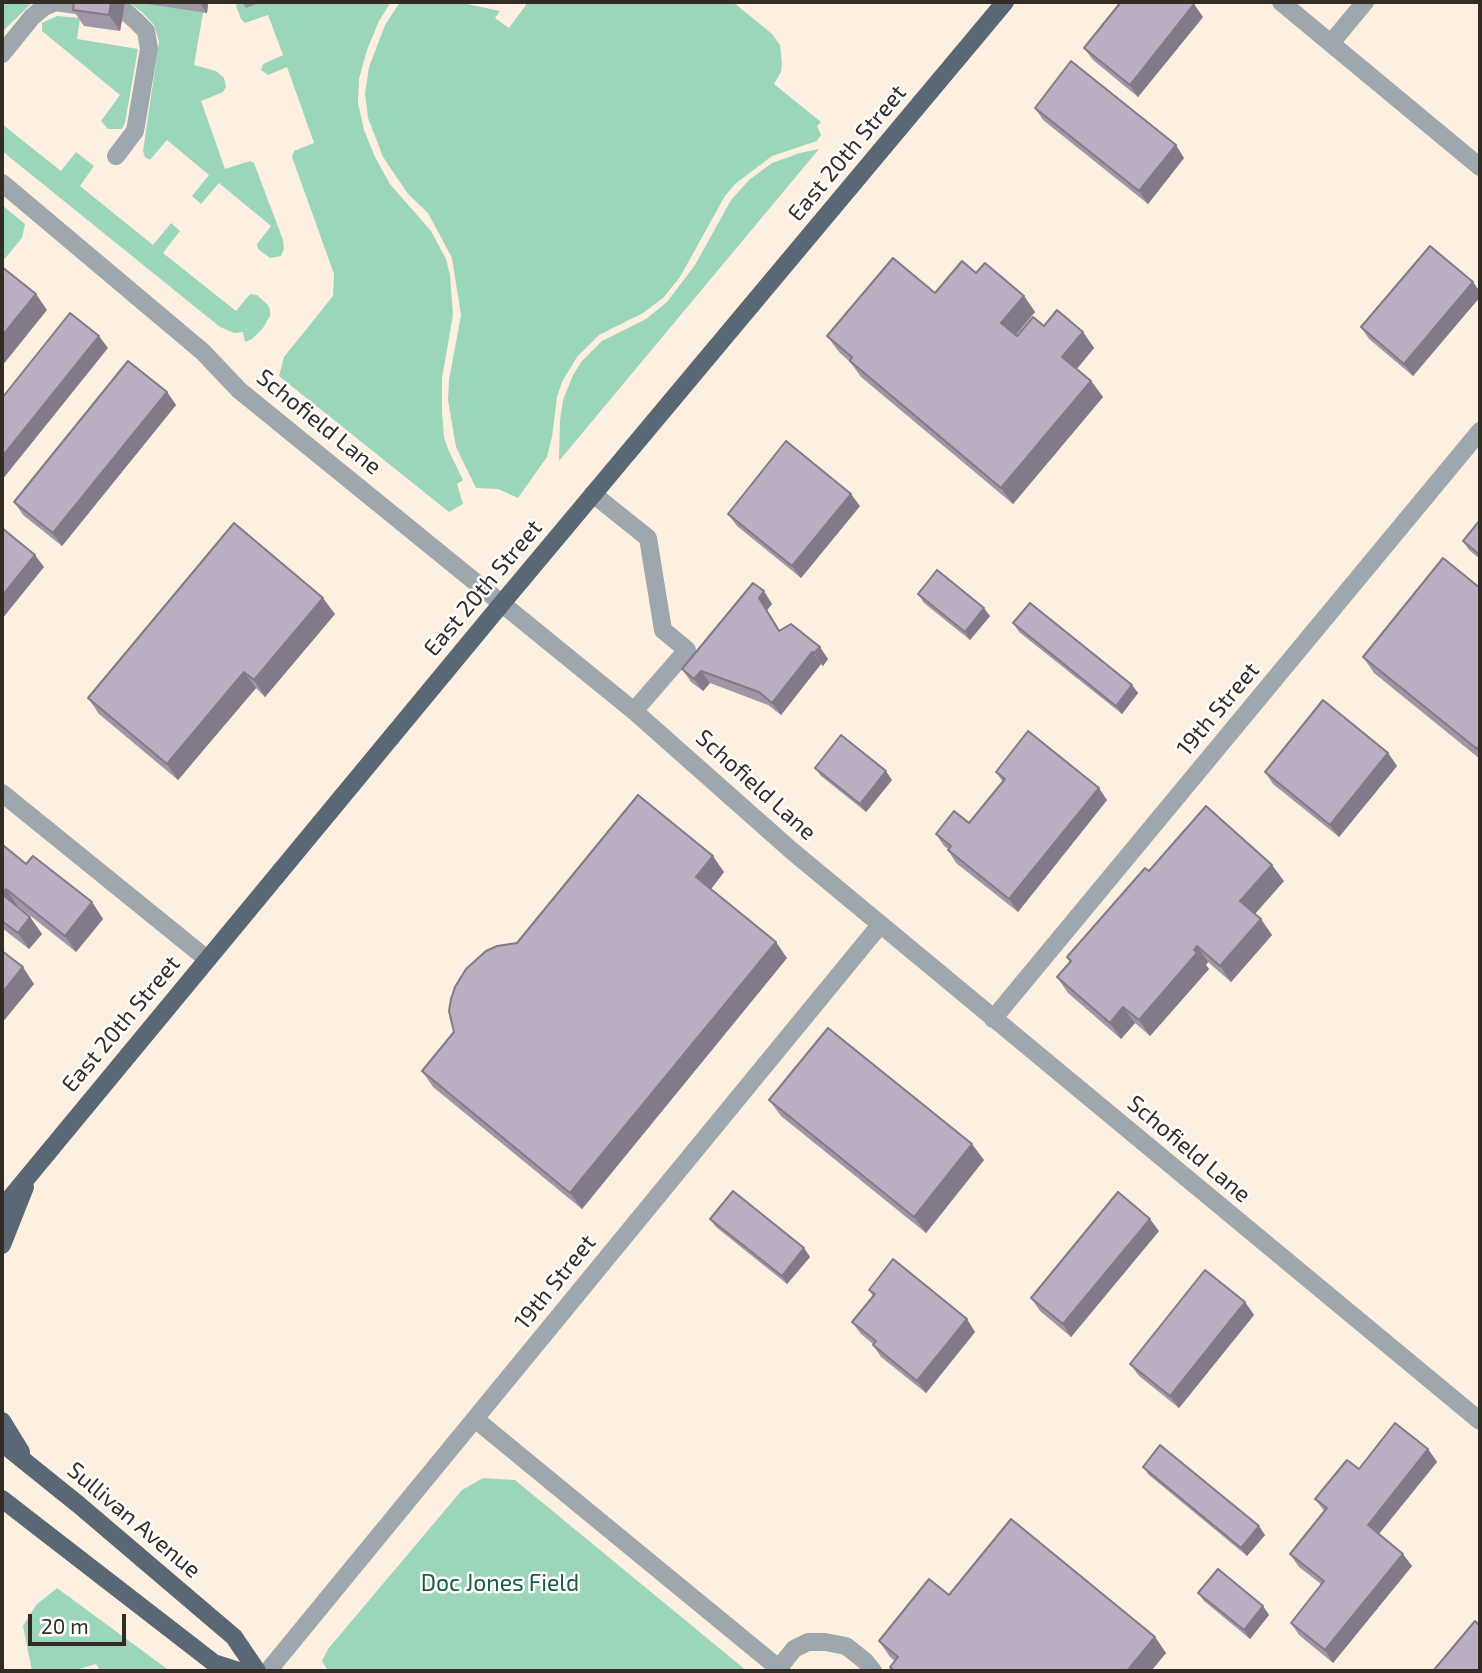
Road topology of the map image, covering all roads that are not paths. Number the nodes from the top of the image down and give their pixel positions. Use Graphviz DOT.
graph roads {
  1 [pos="1005,2"];
  2 [pos="1281,2"];
  3 [pos="1365,2"];
  4 [pos="1331,43"];
  5 [pos="2,54"];
  6 [pos="116,156"];
  7 [pos="1480,167"];
  8 [pos="2,183"];
  9 [pos="1480,431"];
  10 [pos="593,494"];
  11 [pos="503,602"];
  12 [pos="634,711"];
  13 [pos="2,793"];
  14 [pos="880,925"];
  15 [pos="207,959"];
  16 [pos="993,1019"];
  17 [pos="31,1171"];
  18 [pos="2,1208"];
  19 [pos="2,1245"];
  20 [pos="475,1419"];
  21 [pos="2,1421"];
  22 [pos="1480,1421"];
  23 [pos="2,1443"];
  24 [pos="28,1464"];
  25 [pos="2,1499"];
  26 [pos="780,1670"];
  27 [pos="239,1671"];
  28 [pos="257,1671"];
  29 [pos="268,1671"];
  30 [pos="873,1671"];
  1 -- 10 [label="main road, East 20th Street"];
  2 -- 4 [label="street"];
  3 -- 4 [label="street"];
  4 -- 7 [label="street"];
  5 -- 6 [label="street"];
  8 -- 11 [label="street, Schofield Lane"];
  9 -- 16 [label="street, 19th Street"];
  10 -- 11 [label="main road, East 20th Street"];
  10 -- 12 [label="street"];
  11 -- 12 [label="street, Schofield Lane"];
  11 -- 15 [label="main road, East 20th Street"];
  12 -- 14 [label="street, Schofield Lane"];
  13 -- 15 [label="street"];
  14 -- 16 [label="street, Schofield Lane"];
  14 -- 20 [label="street, 19th Street"];
  15 -- 17 [label="main road, East 20th Street"];
  16 -- 22 [label="street, Schofield Lane"];
  17 -- 18 [label="main road, East 20th Street"];
  17 -- 19 [label="main road"];
  20 -- 26 [label="street"];
  20 -- 29 [label="street, 19th Street"];
  21 -- 24 [label="main road"];
  23 -- 24 [label="main road, Sullivan Avenue"];
  24 -- 28 [label="main road, Sullivan Avenue"];
  25 -- 27 [label="main road"];
  26 -- 30 [label="street"];
}
